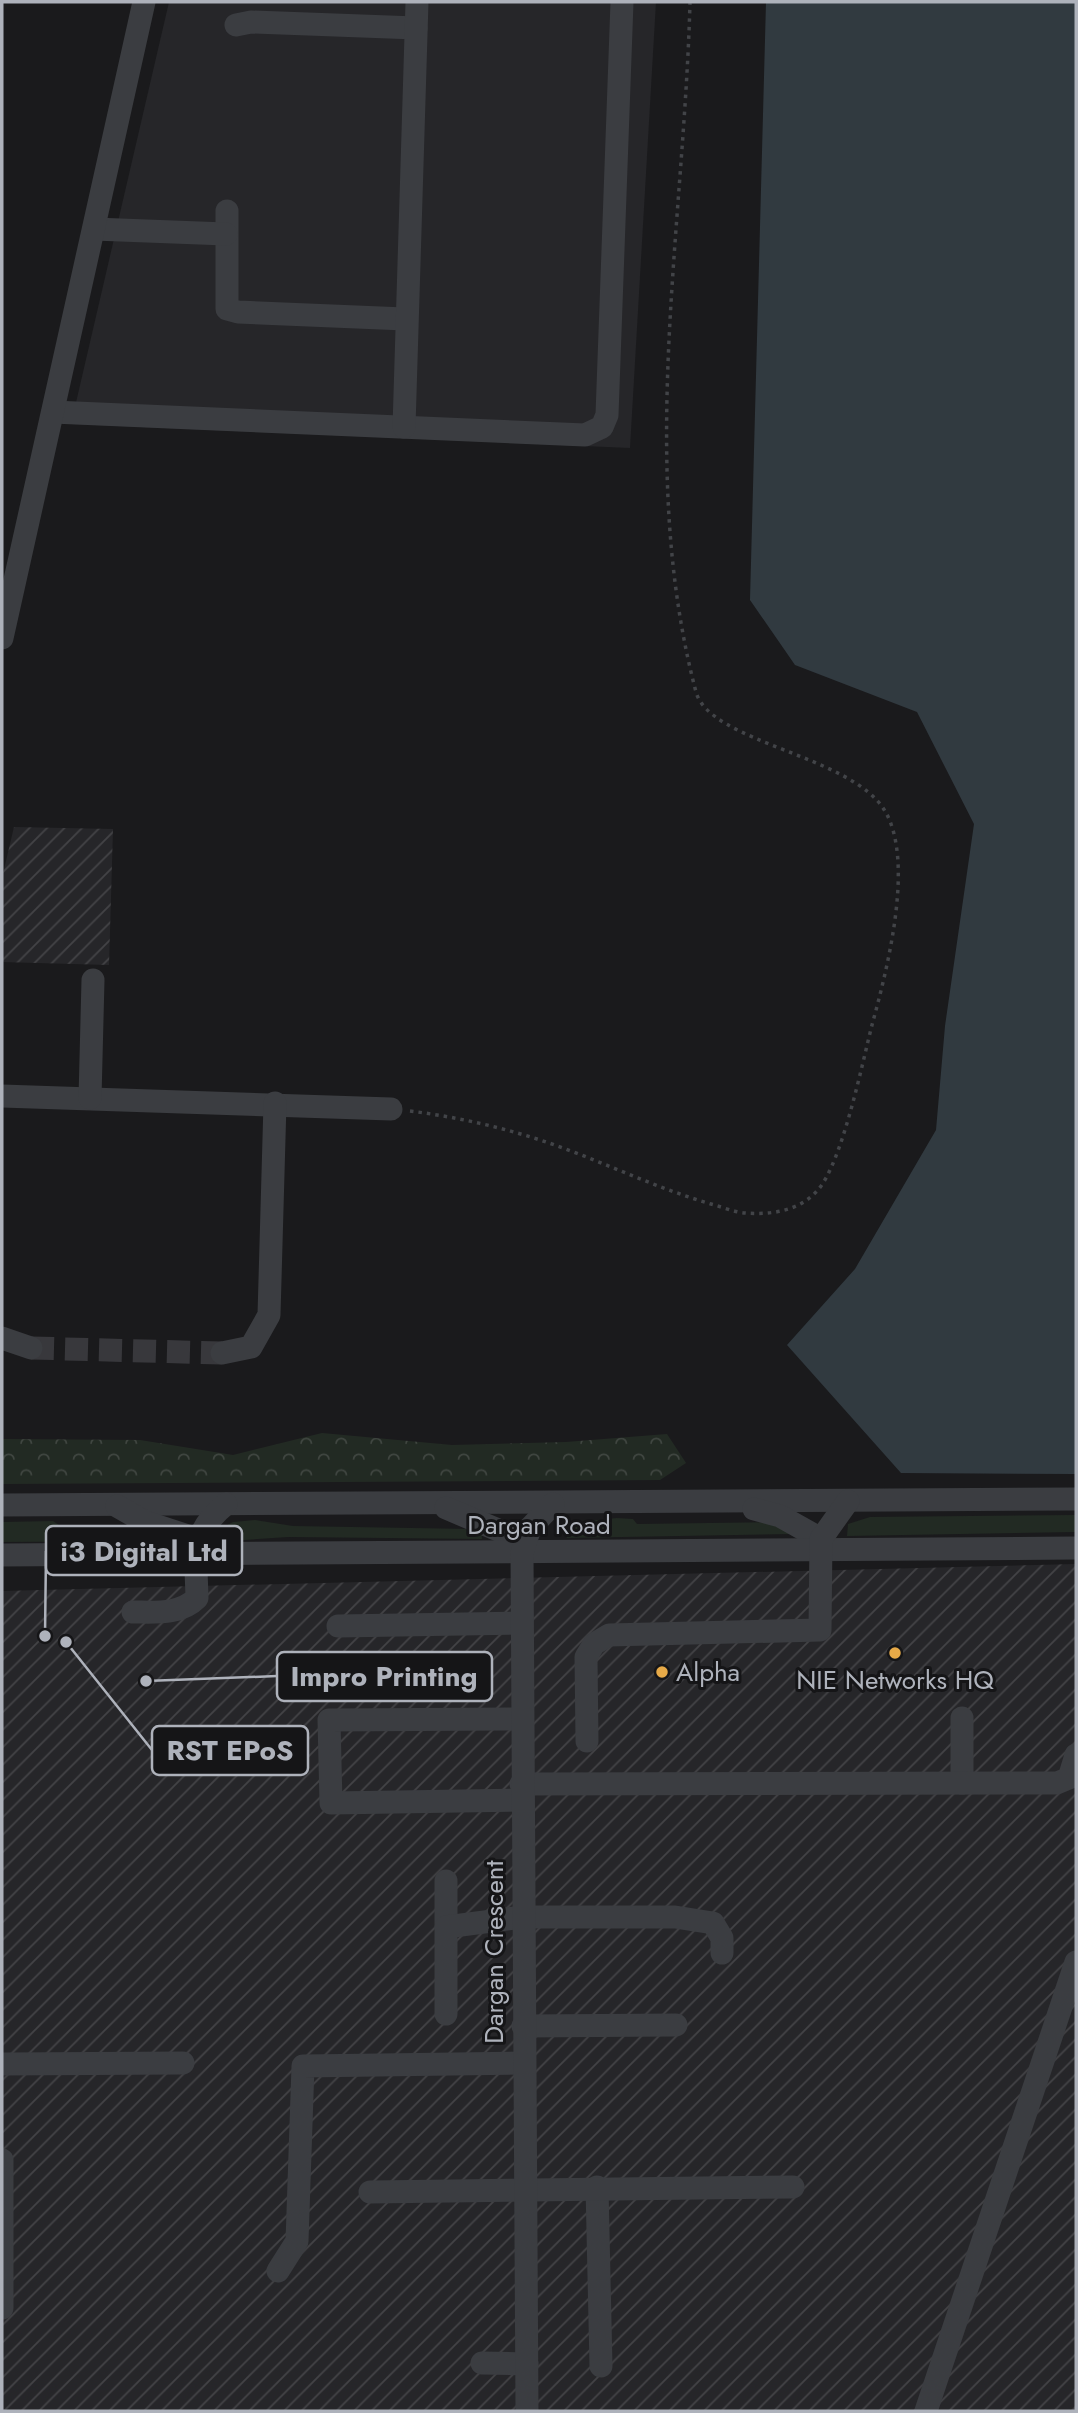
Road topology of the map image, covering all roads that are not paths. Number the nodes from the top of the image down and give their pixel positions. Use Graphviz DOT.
graph roads {
  1 [pos="145,2"];
  2 [pos="417,2"];
  3 [pos="622,2"];
  4 [pos="236,25"];
  5 [pos="416,28"];
  6 [pos="227,211"];
  7 [pos="94,229"];
  8 [pos="226,245"];
  9 [pos="405,319"];
  10 [pos="52,412"];
  11 [pos="404,427"];
  12 [pos="2,638"];
  13 [pos="93,981"];
  14 [pos="2,1096"];
  15 [pos="90,1098"];
  16 [pos="275,1104"];
  17 [pos="391,1109"];
  18 [pos="2,1338"];
  19 [pos="31,1348"];
  20 [pos="222,1353"];
  21 [pos="1076,1499"];
  22 [pos="848,1501"];
  23 [pos="732,1502"];
  24 [pos="226,1504"];
  25 [pos="434,1504"];
  26 [pos="553,1504"];
  27 [pos="115,1505"];
  28 [pos="2,1506"];
  29 [pos="821,1545"];
  30 [pos="196,1547"];
  31 [pos="523,1547"];
  32 [pos="1076,1548"];
  33 [pos="2,1555"];
  34 [pos="133,1612"];
  35 [pos="522,1623"];
  36 [pos="338,1626"];
  37 [pos="962,1718"];
  38 [pos="522,1719"];
  39 [pos="587,1741"];
  40 [pos="1076,1755"];
  41 [pos="962,1783"];
  42 [pos="521,1792"];
  43 [pos="446,1881"];
  44 [pos="522,1917"];
  45 [pos="446,1927"];
  46 [pos="722,1952"];
  47 [pos="1076,1962"];
  48 [pos="446,2014"];
  49 [pos="676,2025"];
  50 [pos="523,2026"];
  51 [pos="183,2063"];
  52 [pos="523,2063"];
  53 [pos="2,2064"];
  54 [pos="2,2160"];
  55 [pos="793,2187"];
  56 [pos="525,2188"];
  57 [pos="597,2188"];
  58 [pos="370,2192"];
  59 [pos="278,2271"];
  60 [pos="2,2308"];
  61 [pos="482,2363"];
  62 [pos="527,2364"];
  63 [pos="601,2366"];
  64 [pos="527,2411"];
  65 [pos="926,2411"];
  1 -- 7 [label="street"];
  2 -- 5 [label="street"];
  3 -- 11 [label="street"];
  4 -- 5 [label="street"];
  5 -- 9 [label="street"];
  6 -- 8 [label="street"];
  7 -- 8 [label="street"];
  7 -- 10 [label="street"];
  8 -- 9 [label="street"];
  9 -- 11 [label="street"];
  10 -- 11 [label="street"];
  10 -- 12 [label="street"];
  13 -- 15 [label="street"];
  14 -- 15 [label="street"];
  15 -- 16 [label="street"];
  16 -- 17 [label="street"];
  16 -- 20 [label="street"];
  18 -- 19 [label="street"];
  21 -- 22 [label="street, Dargan Road"];
  22 -- 23 [label="street, Dargan Road"];
  22 -- 29 [label="street"];
  23 -- 26 [label="street, Dargan Road"];
  23 -- 29 [label="street"];
  24 -- 25 [label="street, Dargan Road"];
  24 -- 27 [label="street, Dargan Road"];
  24 -- 30 [label="street"];
  25 -- 26 [label="street, Dargan Road"];
  25 -- 31 [label="street"];
  26 -- 31 [label="street"];
  27 -- 28 [label="street, Dargan Road"];
  27 -- 30 [label="street"];
  29 -- 31 [label="street, Dargan Road"];
  29 -- 32 [label="street, Dargan Road"];
  29 -- 39 [label="street"];
  30 -- 31 [label="street, Dargan Road"];
  30 -- 33 [label="street, Dargan Road"];
  30 -- 34 [label="street"];
  31 -- 35 [label="street, Dargan Crescent"];
  35 -- 36 [label="street"];
  35 -- 38 [label="street, Dargan Crescent"];
  37 -- 41 [label="street"];
  38 -- 42 [label="street, Dargan Crescent"];
  38 -- 42 [label="street"];
  40 -- 41 [label="street"];
  41 -- 42 [label="street"];
  42 -- 44 [label="street, Dargan Crescent"];
  43 -- 45 [label="street"];
  44 -- 45 [label="street"];
  44 -- 46 [label="street"];
  44 -- 50 [label="street, Dargan Crescent"];
  45 -- 48 [label="street"];
  47 -- 65 [label="street"];
  49 -- 50 [label="street"];
  50 -- 52 [label="street, Dargan Crescent"];
  51 -- 53 [label="street"];
  52 -- 56 [label="street, Dargan Crescent"];
  52 -- 59 [label="street"];
  54 -- 60 [label="street"];
  55 -- 57 [label="street"];
  56 -- 57 [label="street"];
  56 -- 58 [label="street"];
  56 -- 62 [label="street, Dargan Crescent"];
  57 -- 63 [label="street"];
  61 -- 62 [label="street"];
  62 -- 64 [label="street, Dargan Crescent"];
}
